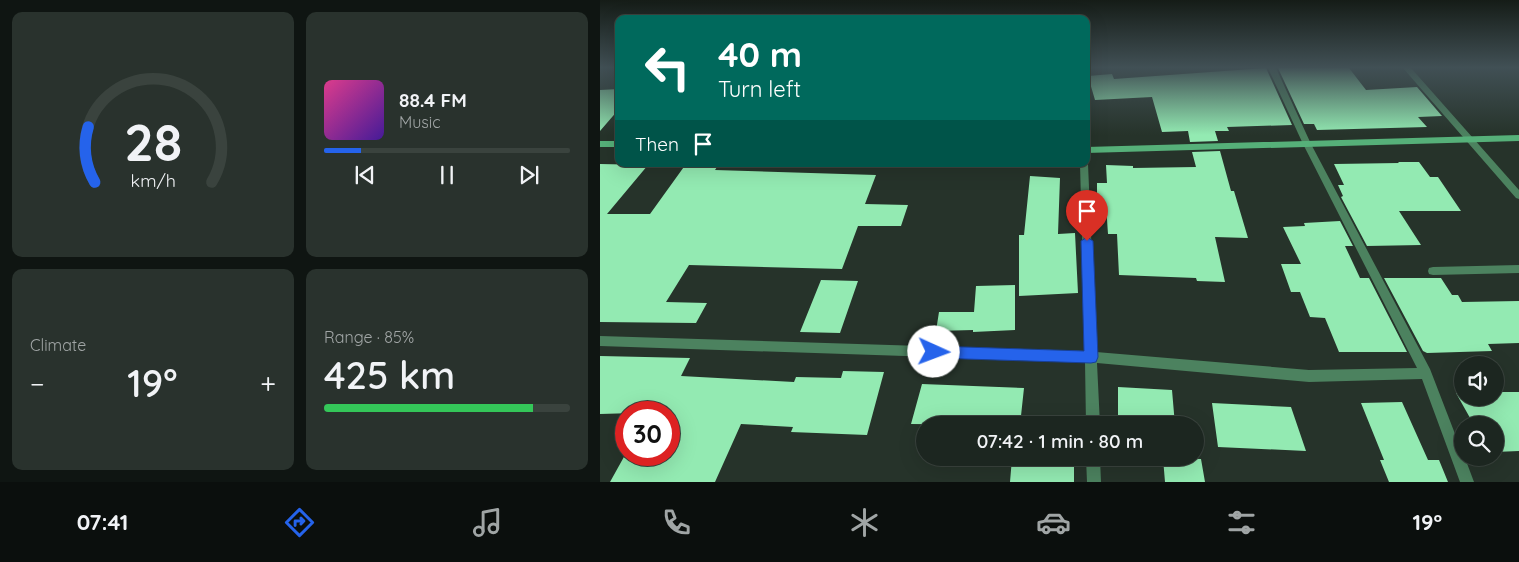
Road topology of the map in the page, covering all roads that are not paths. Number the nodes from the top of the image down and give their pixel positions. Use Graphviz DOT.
graph roads {
  1 [pos="1283,90"];
  2 [pos="1427,90"];
  3 [pos="1519,138"];
  4 [pos="1471,139"];
  5 [pos="600,144"];
  6 [pos="615,144"];
  7 [pos="1308,144"];
  8 [pos="1090,150"];
  9 [pos="1084,167"];
  10 [pos="1519,196"];
  11 [pos="1519,269"];
  12 [pos="1433,271"];
  13 [pos="600,341"];
  14 [pos="1091,357"];
  15 [pos="1426,373"];
  16 [pos="1093,416"];
  17 [pos="1093,466"];
  18 [pos="1094,482"];
  19 [pos="1467,482"];
  1 -- 7 [label="street"];
  2 -- 4 [label="street"];
  3 -- 4 [label="main road"];
  4 -- 7 [label="main road"];
  4 -- 10 [label="street"];
  5 -- 6 [label="main road"];
  7 -- 8 [label="main road"];
  7 -- 15 [label="street"];
  9 -- 14 [label="street"];
  11 -- 12 [label="street"];
  13 -- 14 [label="street"];
  14 -- 15 [label="street"];
  14 -- 16 [label="street"];
  15 -- 19 [label="street"];
  17 -- 18 [label="street"];
}
